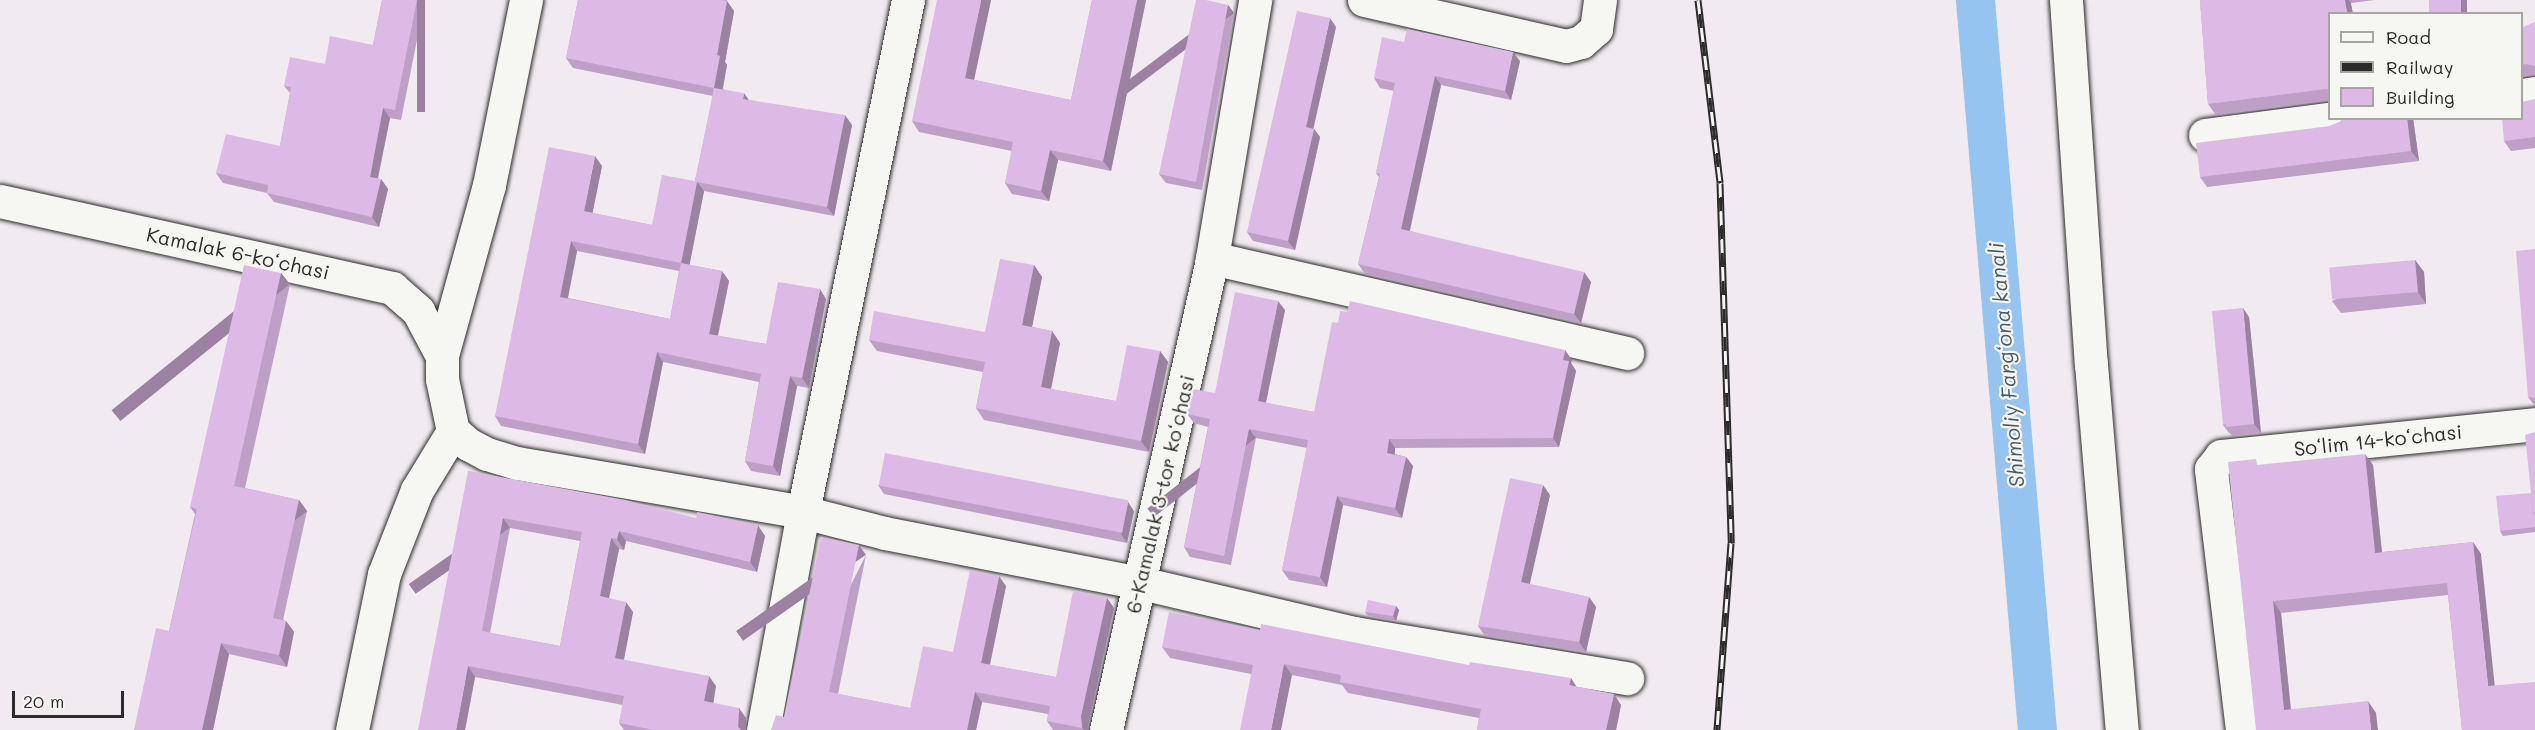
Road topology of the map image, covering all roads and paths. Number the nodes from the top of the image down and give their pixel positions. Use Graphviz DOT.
graph roads {
  1 [pos="526,0"];
  2 [pos="908,0"];
  3 [pos="1255,0"];
  4 [pos="1364,0"];
  5 [pos="1600,0"];
  6 [pos="2066,0"];
  7 [pos="2328,119"];
  8 [pos="2205,135"];
  9 [pos="0,201"];
  10 [pos="1212,258"];
  11 [pos="1627,353"];
  12 [pos="442,356"];
  13 [pos="2535,424"];
  14 [pos="453,431"];
  15 [pos="802,512"];
  16 [pos="1141,583"];
  17 [pos="1627,678"];
  18 [pos="352,730"];
  19 [pos="763,730"];
  20 [pos="1106,730"];
  21 [pos="2122,730"];
  22 [pos="2242,730"];
  1 -- 12 [label="street"];
  2 -- 15 [label="street"];
  3 -- 10 [label="street, 6-Kamalak 3-tor koʻchasi"];
  4 -- 5 [label="street"];
  6 -- 21 [label="street"];
  7 -- 8 [label="street"];
  9 -- 12 [label="street, Kamalak 6-koʻchasi"];
  10 -- 11 [label="street"];
  10 -- 16 [label="street, 6-Kamalak 3-tor koʻchasi"];
  12 -- 14 [label="street"];
  13 -- 22 [label="street, Soʻlim 14-koʻchasi"];
  14 -- 15 [label="street"];
  14 -- 18 [label="street"];
  15 -- 16 [label="street"];
  15 -- 19 [label="street"];
  16 -- 17 [label="street"];
  16 -- 20 [label="street, 6-Kamalak 3-tor koʻchasi"];
}
